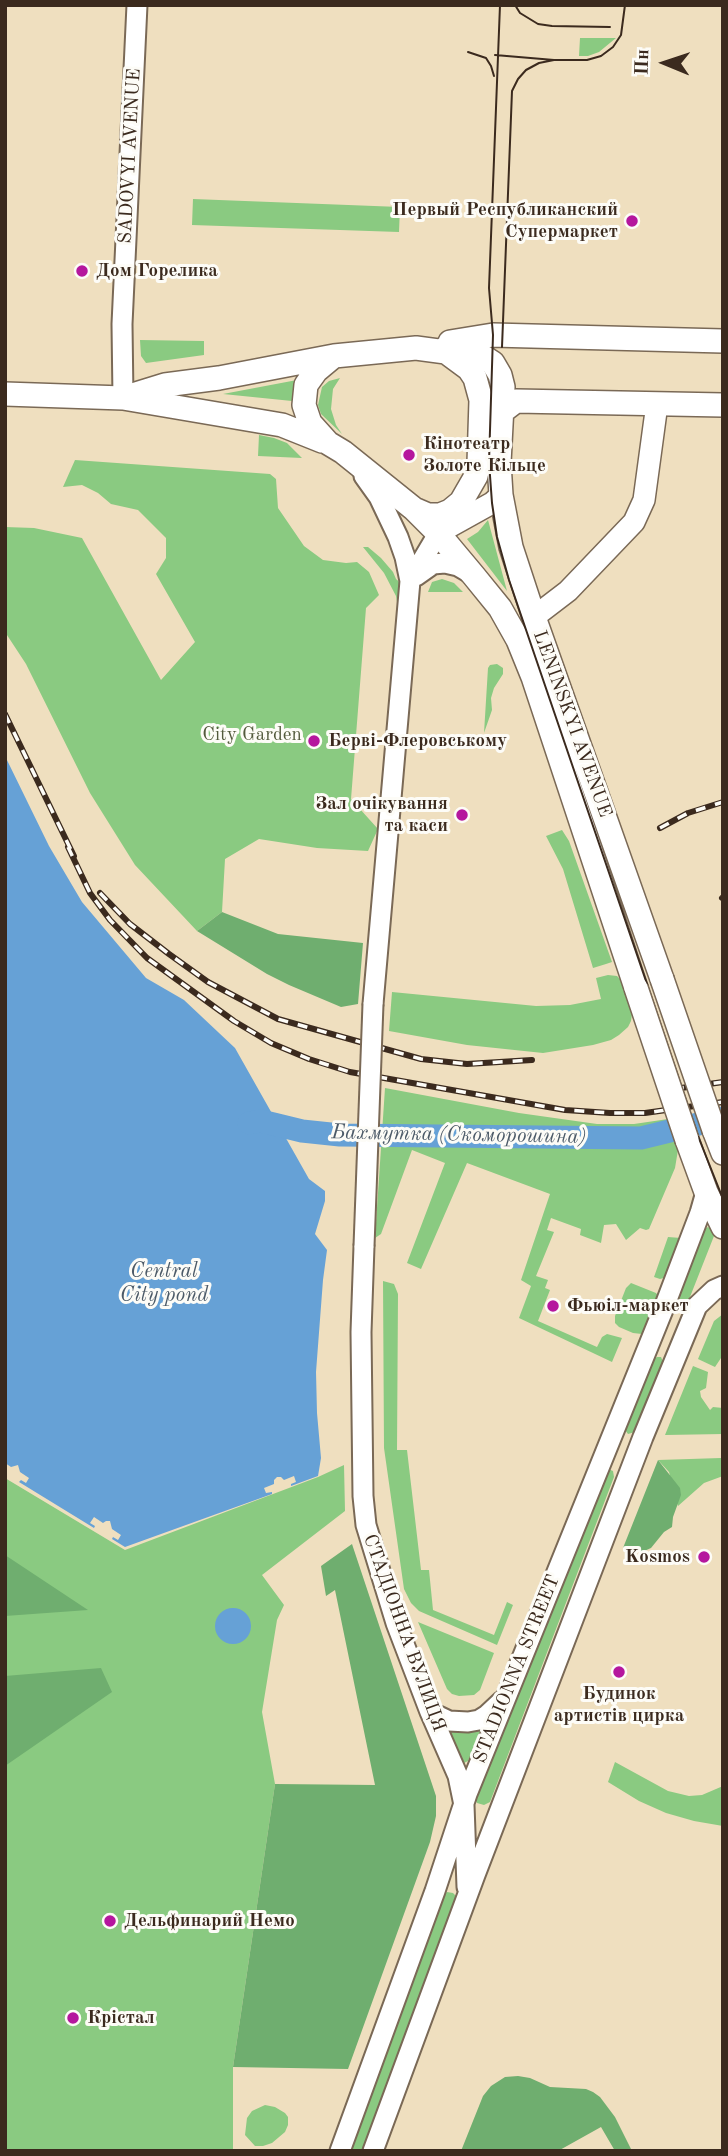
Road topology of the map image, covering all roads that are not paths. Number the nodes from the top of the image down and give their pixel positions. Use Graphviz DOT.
graph roads {
  1 [pos="136,5"];
  2 [pos="723,341"];
  3 [pos="416,348"];
  4 [pos="334,356"];
  5 [pos="5,394"];
  6 [pos="123,398"];
  7 [pos="657,404"];
  8 [pos="723,405"];
  9 [pos="503,411"];
  10 [pos="348,459"];
  11 [pos="501,495"];
  12 [pos="461,502"];
  13 [pos="414,509"];
  14 [pos="438,533"];
  15 [pos="474,576"];
  16 [pos="410,581"];
  17 [pos="534,617"];
  18 [pos="723,1153"];
  19 [pos="706,1192"];
  20 [pos="723,1227"];
  21 [pos="723,1286"];
  22 [pos="665,1306"];
  23 [pos="694,1311"];
  24 [pos="650,1342"];
  25 [pos="678,1353"];
  26 [pos="618,1422"];
  27 [pos="643,1437"];
  28 [pos="600,1465"];
  29 [pos="626,1480"];
  30 [pos="506,1698"];
  31 [pos="430,1712"];
  32 [pos="505,1797"];
  33 [pos="465,1800"];
  34 [pos="467,1895"];
  35 [pos="340,2151"];
  36 [pos="373,2151"];
  1 -- 6 [label="street, SADOVYI AVENUE"];
  2 -- 3 [label="main road"];
  3 -- 4 [label="main road"];
  3 -- 9 [label="main road, LENINSKYI AVENUE"];
  3 -- 12 [label="main road"];
  4 -- 6 [label="main road"];
  4 -- 10 [label="main road"];
  5 -- 6 [label="main road"];
  6 -- 10 [label="main road"];
  7 -- 8 [label="main road"];
  7 -- 9 [label="main road"];
  7 -- 17 [label="main road"];
  9 -- 11 [label="main road, LENINSKYI AVENUE"];
  10 -- 13 [label="main road"];
  10 -- 16 [label="street"];
  11 -- 14 [label="main road"];
  11 -- 17 [label="main road, LENINSKYI AVENUE"];
  12 -- 13 [label="main road"];
  12 -- 14 [label="street"];
  13 -- 14 [label="main road, LENINSKYI AVENUE"];
  14 -- 15 [label="main road, LENINSKYI AVENUE"];
  14 -- 16 [label="street"];
  15 -- 16 [label="street"];
  15 -- 19 [label="main road, LENINSKYI AVENUE, bridge"];
  16 -- 31 [label="street, СТАДІОННА ВУЛИЦЯ, bridge"];
  17 -- 18 [label="main road, LENINSKYI AVENUE, bridge"];
  19 -- 20 [label="main road, LENINSKYI AVENUE"];
  19 -- 22 [label="street, STADIONNA STREET"];
  21 -- 23 [label="street"];
  22 -- 23 [label="street"];
  22 -- 24 [label="street, STADIONNA STREET"];
  23 -- 25 [label="street, STADIONNA STREET"];
  24 -- 25 [label="street"];
  24 -- 26 [label="street, STADIONNA STREET"];
  25 -- 27 [label="street, STADIONNA STREET"];
  26 -- 27 [label="street"];
  26 -- 28 [label="street, STADIONNA STREET"];
  27 -- 29 [label="street, STADIONNA STREET"];
  28 -- 29 [label="street"];
  28 -- 30 [label="street, STADIONNA STREET"];
  29 -- 32 [label="street, STADIONNA STREET"];
  30 -- 31 [label="street"];
  30 -- 33 [label="street, STADIONNA STREET"];
  31 -- 33 [label="street, СТАДІОННА ВУЛИЦЯ"];
  32 -- 33 [label="street"];
  32 -- 34 [label="street, STADIONNA STREET"];
  33 -- 34 [label="street"];
  33 -- 35 [label="street, STADIONNA STREET"];
  34 -- 36 [label="street, STADIONNA STREET"];
}
